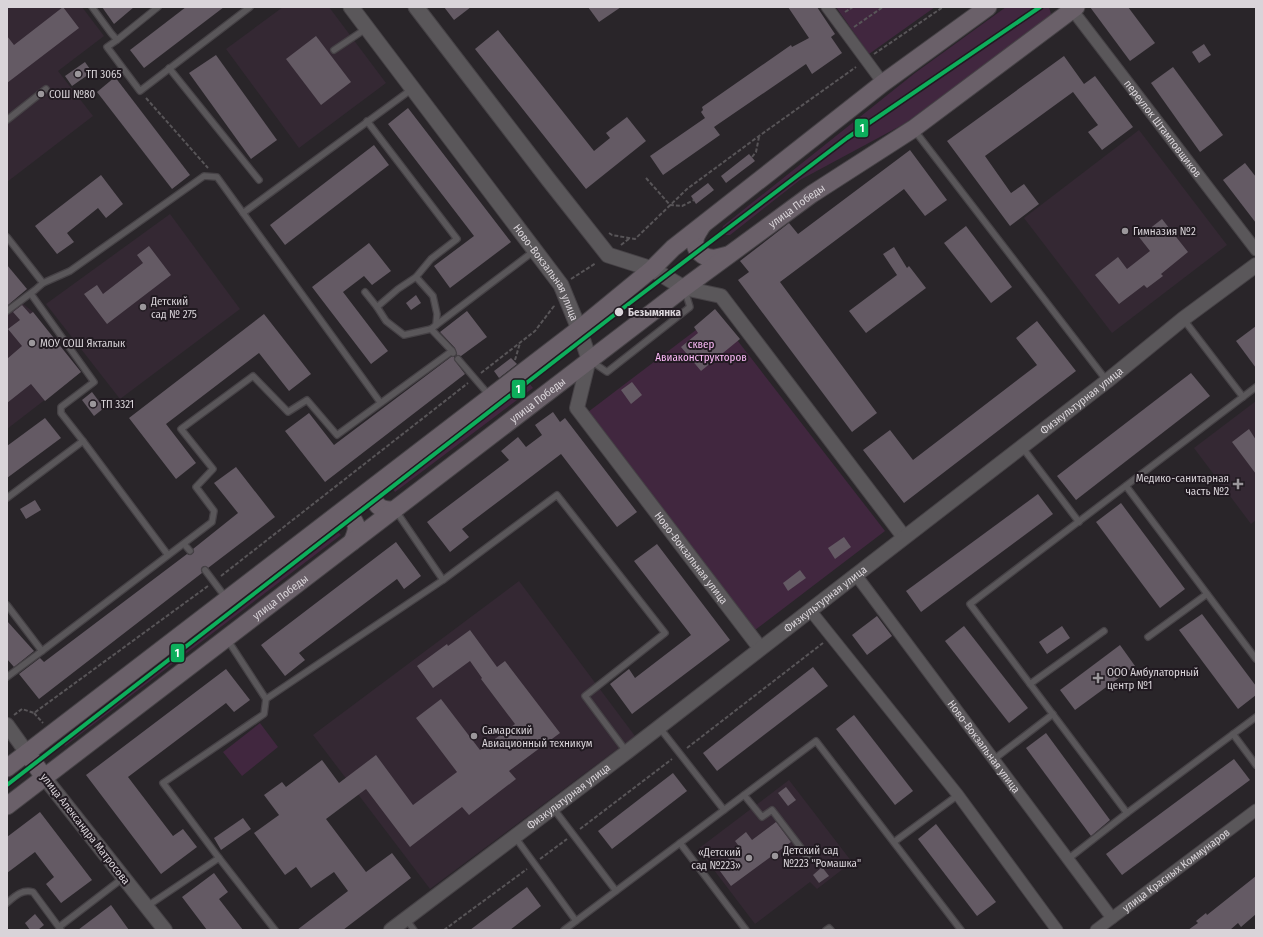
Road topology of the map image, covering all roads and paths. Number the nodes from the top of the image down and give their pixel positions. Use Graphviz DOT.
graph roads {
  1 [pos="92,7"];
  2 [pos="158,7"];
  3 [pos="250,7"];
  4 [pos="352,7"];
  5 [pos="416,7"];
  6 [pos="828,7"];
  7 [pos="847,7"];
  8 [pos="853,7"];
  9 [pos="883,7"];
  10 [pos="943,7"];
  11 [pos="988,7"];
  12 [pos="1073,8"];
  13 [pos="853,27"];
  14 [pos="367,28"];
  15 [pos="117,40"];
  16 [pos="334,50"];
  17 [pos="866,60"];
  18 [pos="169,68"];
  19 [pos="883,83"];
  20 [pos="46,89"];
  21 [pos="412,89"];
  22 [pos="140,91"];
  23 [pos="7,120"];
  24 [pos="367,121"];
  25 [pos="913,129"];
  26 [pos="759,136"];
  27 [pos="752,157"];
  28 [pos="216,177"];
  29 [pos="646,178"];
  30 [pos="259,180"];
  31 [pos="694,200"];
  32 [pos="670,205"];
  33 [pos="243,213"];
  34 [pos="702,226"];
  35 [pos="607,231"];
  36 [pos="7,237"];
  37 [pos="630,238"];
  38 [pos="535,250"];
  39 [pos="1256,250"];
  40 [pos="608,255"];
  41 [pos="728,255"];
  42 [pos="1256,265"];
  43 [pos="652,268"];
  44 [pos="416,277"];
  45 [pos="43,283"];
  46 [pos="561,286"];
  47 [pos="684,288"];
  48 [pos="365,292"];
  49 [pos="31,294"];
  50 [pos="378,307"];
  51 [pos="7,311"];
  52 [pos="1183,319"];
  53 [pos="436,325"];
  54 [pos="431,329"];
  55 [pos="579,330"];
  56 [pos="520,342"];
  57 [pos="458,359"];
  58 [pos="589,359"];
  59 [pos="514,361"];
  60 [pos="475,378"];
  61 [pos="1108,381"];
  62 [pos="1256,387"];
  63 [pos="1243,397"];
  64 [pos="491,398"];
  65 [pos="380,402"];
  66 [pos="83,441"];
  67 [pos="1022,447"];
  68 [pos="376,486"];
  69 [pos="1126,486"];
  70 [pos="7,498"];
  71 [pos="395,510"];
  72 [pos="332,518"];
  73 [pos="1079,522"];
  74 [pos="904,537"];
  75 [pos="352,542"];
  76 [pos="184,544"];
  77 [pos="190,551"];
  78 [pos="168,555"];
  79 [pos="205,570"];
  80 [pos="856,575"];
  81 [pos="443,580"];
  82 [pos="213,582"];
  83 [pos="1207,594"];
  84 [pos="226,598"];
  85 [pos="7,605"];
  86 [pos="810,610"];
  87 [pos="1104,631"];
  88 [pos="831,636"];
  89 [pos="1148,637"];
  90 [pos="226,638"];
  91 [pos="760,648"];
  92 [pos="42,651"];
  93 [pos="1256,659"];
  94 [pos="7,678"];
  95 [pos="1030,684"];
  96 [pos="266,699"];
  97 [pos="1053,714"];
  98 [pos="1256,717"];
  99 [pos="9,721"];
  100 [pos="659,726"];
  101 [pos="1233,734"];
  102 [pos="627,752"];
  103 [pos="27,753"];
  104 [pos="680,753"];
  105 [pos="993,760"];
  106 [pos="1256,765"];
  107 [pos="7,768"];
  108 [pos="44,777"];
  109 [pos="744,795"];
  110 [pos="958,795"];
  111 [pos="7,806"];
  112 [pos="553,808"];
  113 [pos="724,810"];
  114 [pos="1256,810"];
  115 [pos="1127,813"];
  116 [pos="573,835"];
  117 [pos="514,837"];
  118 [pos="894,842"];
  119 [pos="680,843"];
  120 [pos="808,857"];
  121 [pos="218,858"];
  122 [pos="1068,859"];
  123 [pos="534,864"];
  124 [pos="123,878"];
  125 [pos="616,891"];
  126 [pos="7,903"];
  127 [pos="146,907"];
  128 [pos="1112,918"];
  129 [pos="576,921"];
  130 [pos="410,925"];
  131 [pos="60,928"];
  132 [pos="165,930"];
  133 [pos="275,930"];
  134 [pos="391,930"];
  135 [pos="444,930"];
  136 [pos="564,930"];
  137 [pos="746,930"];
  138 [pos="826,930"];
  139 [pos="831,930"];
  140 [pos="961,930"];
  141 [pos="1057,930"];
  142 [pos="1096,930"];
  1 -- 15 [label="lane"];
  2 -- 15 [label="lane"];
  3 -- 18 [label="lane"];
  4 -- 14 [label="main road, Ново-Вокзальная улица"];
  5 -- 40 [label="main road"];
  6 -- 17 [label="street"];
  7 -- 8 [label="path"];
  9 -- 13 [label="path"];
  10 -- 17 [label="path"];
  11 -- 19 [label="main road"];
  12 -- 25 [label="main road, улица Победы"];
  12 -- 39 [label="street, переулок Штамповщиков"];
  14 -- 16 [label="lane"];
  14 -- 21 [label="main road, Ново-Вокзальная улица"];
  15 -- 22 [label="lane"];
  17 -- 19 [label="street"];
  17 -- 26 [label="path"];
  18 -- 22 [label="lane"];
  18 -- 30 [label="lane"];
  19 -- 34 [label="main road"];
  20 -- 23 [label="lane"];
  21 -- 24 [label="lane"];
  21 -- 38 [label="main road, Ново-Вокзальная улица"];
  22 -- 28 [label="path"];
  24 -- 33 [label="lane"];
  24 -- 44 [label="lane"];
  25 -- 41 [label="main road, улица Победы"];
  25 -- 61 [label="lane"];
  26 -- 27 [label="path"];
  26 -- 32 [label="path"];
  28 -- 33 [label="lane"];
  28 -- 45 [label="lane"];
  29 -- 32 [label="path"];
  31 -- 32 [label="path"];
  32 -- 37 [label="path"];
  33 -- 65 [label="lane"];
  34 -- 41 [label="main road"];
  34 -- 43 [label="main road"];
  35 -- 37 [label="path"];
  36 -- 45 [label="lane"];
  37 -- 40 [label="path"];
  38 -- 46 [label="main road, Ново-Вокзальная улица"];
  38 -- 53 [label="lane"];
  40 -- 43 [label="main road"];
  40 -- 46 [label="path"];
  41 -- 47 [label="main road, улица Победы"];
  42 -- 52 [label="street, Физкультурная улица"];
  43 -- 47 [label="main road"];
  43 -- 55 [label="main road"];
  44 -- 50 [label="lane"];
  44 -- 53 [label="lane"];
  45 -- 49 [label="lane"];
  46 -- 55 [label="main road, Ново-Вокзальная улица"];
  46 -- 56 [label="path"];
  47 -- 58 [label="main road, улица Победы"];
  47 -- 74 [label="street"];
  48 -- 50 [label="lane"];
  49 -- 51 [label="lane"];
  49 -- 66 [label="lane"];
  50 -- 54 [label="lane"];
  52 -- 61 [label="street, Физкультурная улица"];
  52 -- 63 [label="lane"];
  53 -- 54 [label="lane"];
  54 -- 65 [label="lane"];
  55 -- 58 [label="main road, Ново-Вокзальная улица"];
  55 -- 64 [label="main road"];
  56 -- 59 [label="path"];
  56 -- 60 [label="path"];
  57 -- 60 [label="lane"];
  58 -- 71 [label="main road, улица Победы"];
  58 -- 91 [label="street, Ново-Вокзальная улица"];
  60 -- 64 [label="lane"];
  60 -- 82 [label="path"];
  61 -- 67 [label="street, Физкультурная улица"];
  62 -- 63 [label="lane"];
  63 -- 69 [label="lane"];
  64 -- 68 [label="main road"];
  65 -- 76 [label="lane"];
  66 -- 70 [label="lane"];
  66 -- 78 [label="lane"];
  67 -- 73 [label="lane"];
  67 -- 74 [label="street, Физкультурная улица"];
  68 -- 71 [label="main road"];
  68 -- 72 [label="main road"];
  69 -- 73 [label="lane"];
  69 -- 83 [label="lane"];
  71 -- 75 [label="main road, улица Победы"];
  71 -- 81 [label="lane"];
  72 -- 75 [label="main road"];
  72 -- 84 [label="main road"];
  73 -- 95 [label="lane"];
  74 -- 80 [label="street, Физкультурная улица"];
  75 -- 90 [label="main road, улица Победы"];
  76 -- 77 [label="lane"];
  76 -- 78 [label="lane"];
  78 -- 92 [label="lane"];
  79 -- 82 [label="lane"];
  80 -- 86 [label="street, Физкультурная улица"];
  80 -- 105 [label="street, Ново-Вокзальная улица"];
  81 -- 96 [label="lane"];
  81 -- 102 [label="lane"];
  82 -- 84 [label="lane"];
  82 -- 99 [label="path"];
  83 -- 89 [label="lane"];
  83 -- 93 [label="lane"];
  84 -- 103 [label="main road"];
  85 -- 92 [label="lane"];
  86 -- 88 [label="street"];
  86 -- 91 [label="street, Физкультурная улица"];
  87 -- 95 [label="lane"];
  88 -- 104 [label="path"];
  88 -- 110 [label="street"];
  90 -- 96 [label="lane"];
  90 -- 108 [label="main road, улица Победы"];
  91 -- 100 [label="street, Физкультурная улица"];
  92 -- 94 [label="lane"];
  95 -- 97 [label="lane"];
  96 -- 121 [label="lane"];
  97 -- 105 [label="lane"];
  97 -- 115 [label="lane"];
  98 -- 101 [label="lane"];
  99 -- 103 [label="street, улица Александра Матросова"];
  100 -- 102 [label="street, Физкультурная улица"];
  100 -- 104 [label="lane"];
  101 -- 106 [label="lane"];
  101 -- 115 [label="lane"];
  102 -- 112 [label="street, Физкультурная улица"];
  103 -- 107 [label="main road"];
  103 -- 108 [label="main road, улица Александра Матросова"];
  104 -- 113 [label="lane"];
  104 -- 116 [label="path"];
  105 -- 122 [label="street, Ново-Вокзальная улица"];
  108 -- 111 [label="main road, улица Победы"];
  108 -- 124 [label="street, улица Александра Матросова"];
  109 -- 113 [label="lane"];
  109 -- 118 [label="lane"];
  109 -- 120 [label="lane"];
  110 -- 118 [label="lane"];
  110 -- 141 [label="street"];
  112 -- 116 [label="lane"];
  112 -- 117 [label="street, Физкультурная улица"];
  113 -- 119 [label="lane"];
  114 -- 128 [label="street, улица Красных Коммунаров"];
  115 -- 122 [label="lane"];
  116 -- 123 [label="path"];
  116 -- 125 [label="lane"];
  117 -- 123 [label="lane"];
  117 -- 130 [label="street, Физкультурная улица"];
  118 -- 140 [label="lane"];
  119 -- 125 [label="lane"];
  119 -- 137 [label="lane"];
  121 -- 127 [label="lane"];
  121 -- 133 [label="lane"];
  122 -- 128 [label="street, Ново-Вокзальная улица"];
  123 -- 129 [label="lane"];
  123 -- 135 [label="path"];
  124 -- 127 [label="street, улица Александра Матросова"];
  124 -- 131 [label="lane"];
  125 -- 129 [label="lane"];
  126 -- 131 [label="lane"];
  127 -- 132 [label="street, улица Александра Матросова"];
  128 -- 142 [label="street, улица Красных Коммунаров"];
  129 -- 136 [label="lane"];
  130 -- 134 [label="street, Физкультурная улица"];
  138 -- 139 [label="lane"];
}
